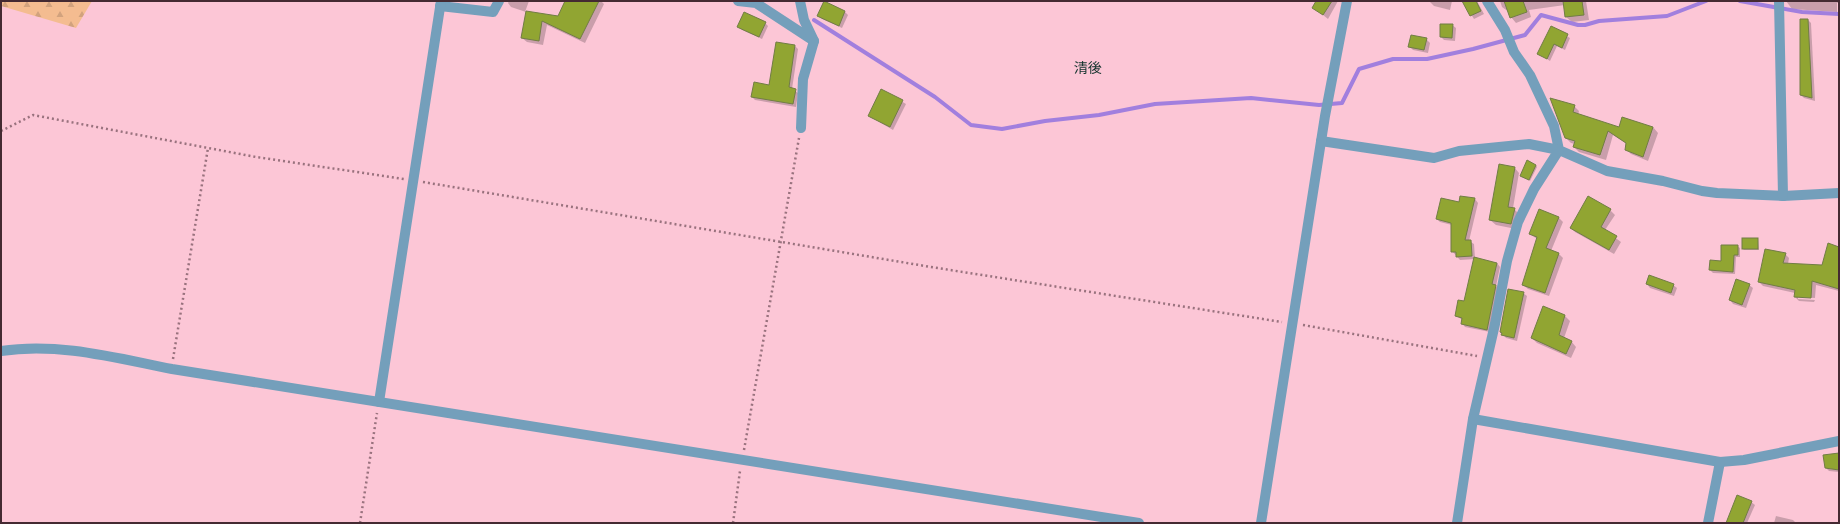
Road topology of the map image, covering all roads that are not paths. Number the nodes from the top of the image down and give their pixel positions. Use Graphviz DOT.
graph roads {
  1 [pos="499,1"];
  2 [pos="738,1"];
  3 [pos="1347,1"];
  4 [pos="1487,1"];
  5 [pos="1779,1"];
  6 [pos="800,2"];
  7 [pos="441,3"];
  8 [pos="814,41"];
  9 [pos="801,128"];
  10 [pos="1320,141"];
  11 [pos="1559,150"];
  12 [pos="1839,193"];
  13 [pos="1783,196"];
  14 [pos="1,351"];
  15 [pos="379,402"];
  16 [pos="1473,419"];
  17 [pos="1839,441"];
  18 [pos="1720,462"];
  19 [pos="1139,523"];
  20 [pos="1261,523"];
  21 [pos="1457,523"];
  22 [pos="1708,523"];
  1 -- 7 [label="street"];
  2 -- 8 [label="street"];
  3 -- 10 [label="street"];
  4 -- 11 [label="street"];
  5 -- 13 [label="street"];
  6 -- 8 [label="street"];
  7 -- 15 [label="street"];
  8 -- 9 [label="street"];
  10 -- 11 [label="street"];
  10 -- 20 [label="street"];
  11 -- 13 [label="street"];
  11 -- 16 [label="street"];
  12 -- 13 [label="street"];
  14 -- 15 [label="street"];
  15 -- 19 [label="street"];
  16 -- 18 [label="street"];
  16 -- 21 [label="street"];
  17 -- 18 [label="street"];
  18 -- 22 [label="street"];
}
